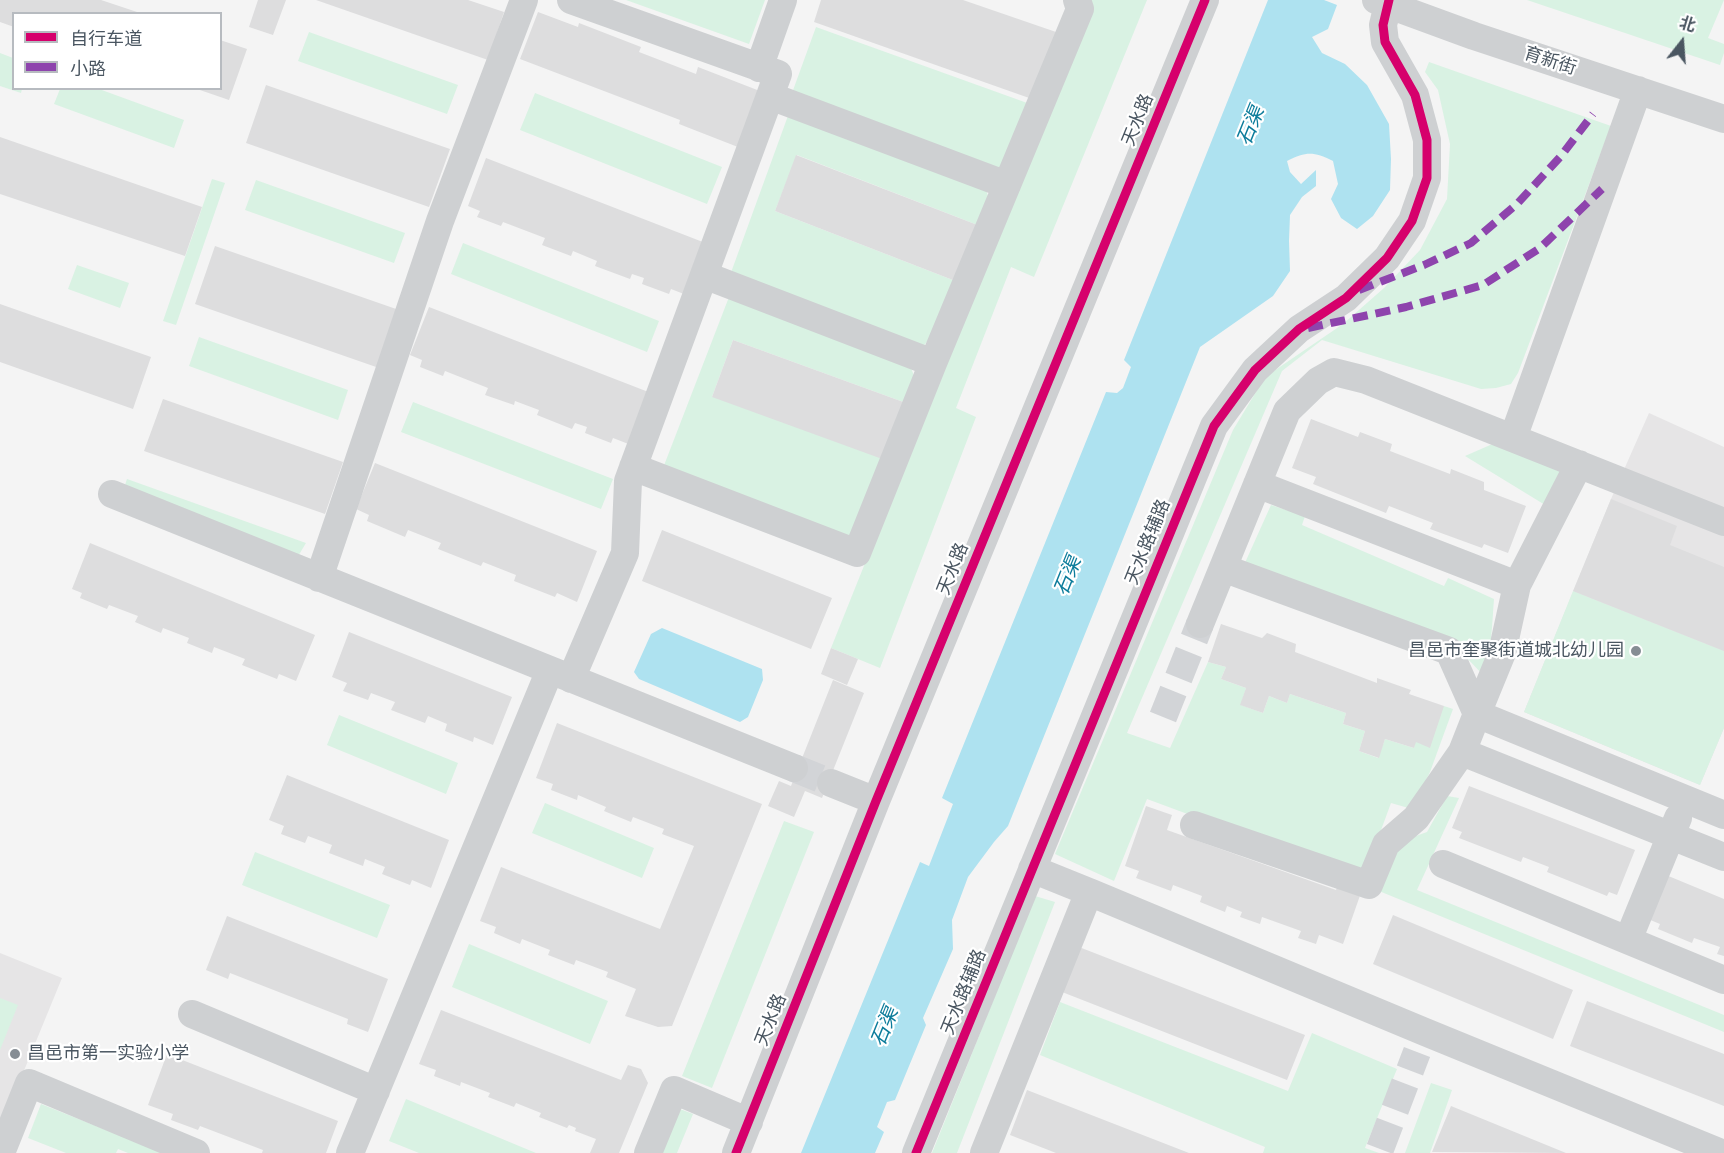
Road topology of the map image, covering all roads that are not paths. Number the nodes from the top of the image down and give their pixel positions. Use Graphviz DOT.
graph roads {
  1 [pos="524,0"];
  2 [pos="571,0"];
  3 [pos="783,0"];
  4 [pos="1077,0"];
  5 [pos="1205,0"];
  6 [pos="1384,1"];
  7 [pos="759,68"];
  8 [pos="1638,90"];
  9 [pos="770,96"];
  10 [pos="1724,119"];
  11 [pos="1007,185"];
  12 [pos="704,275"];
  13 [pos="933,363"];
  14 [pos="1513,438"];
  15 [pos="1579,464"];
  16 [pos="633,467"];
  17 [pos="1257,484"];
  18 [pos="112,494"];
  19 [pos="1724,522"];
  20 [pos="1223,568"];
  21 [pos="319,578"];
  22 [pos="1517,585"];
  23 [pos="1200,624"];
  24 [pos="561,674"];
  25 [pos="1477,714"];
  26 [pos="1462,752"];
  27 [pos="794,768"];
  28 [pos="831,783"];
  29 [pos="1686,799"];
  30 [pos="876,801"];
  31 [pos="1724,815"];
  32 [pos="1194,825"];
  33 [pos="1671,836"];
  34 [pos="1724,857"];
  35 [pos="1443,864"];
  36 [pos="1032,869"];
  37 [pos="1089,892"];
  38 [pos="1628,940"];
  39 [pos="1724,980"];
  40 [pos="192,1014"];
  41 [pos="376,1091"];
  42 [pos="749,1122"];
  43 [pos="1,1153"];
  44 [pos="196,1153"];
  45 [pos="350,1153"];
  46 [pos="648,1153"];
  47 [pos="736,1153"];
  48 [pos="916,1153"];
  49 [pos="984,1153"];
  50 [pos="1721,1153"];
  1 -- 21 [label="street"];
  2 -- 7 [label="street"];
  3 -- 7 [label="street"];
  4 -- 11 [label="street"];
  5 -- 30 [label="street, 天水路"];
  6 -- 8 [label="street, 育新街"];
  6 -- 36 [label="street, 天水路辅路"];
  7 -- 9 [label="street"];
  8 -- 10 [label="street, 育新街"];
  8 -- 14 [label="street"];
  9 -- 11 [label="street"];
  9 -- 12 [label="street"];
  11 -- 13 [label="street"];
  12 -- 13 [label="street"];
  12 -- 16 [label="street"];
  13 -- 16 [label="street"];
  14 -- 15 [label="street"];
  14 -- 17 [label="street"];
  15 -- 19 [label="street"];
  15 -- 22 [label="street"];
  16 -- 24 [label="street"];
  17 -- 20 [label="street"];
  17 -- 22 [label="street"];
  18 -- 21 [label="street"];
  20 -- 23 [label="street"];
  20 -- 25 [label="street"];
  21 -- 24 [label="street"];
  22 -- 25 [label="street"];
  24 -- 27 [label="street"];
  24 -- 41 [label="street"];
  25 -- 26 [label="street"];
  25 -- 29 [label="street"];
  26 -- 32 [label="street"];
  26 -- 33 [label="street"];
  28 -- 30 [label="street"];
  29 -- 31 [label="street"];
  29 -- 33 [label="street"];
  30 -- 42 [label="street, 天水路"];
  33 -- 34 [label="street"];
  33 -- 38 [label="street"];
  35 -- 38 [label="street"];
  36 -- 37 [label="street"];
  36 -- 48 [label="street, 天水路辅路"];
  37 -- 49 [label="street"];
  37 -- 50 [label="street"];
  38 -- 39 [label="street"];
  40 -- 41 [label="street"];
  41 -- 45 [label="street"];
  42 -- 46 [label="street"];
  42 -- 47 [label="street, 天水路"];
  43 -- 44 [label="street"];
}
